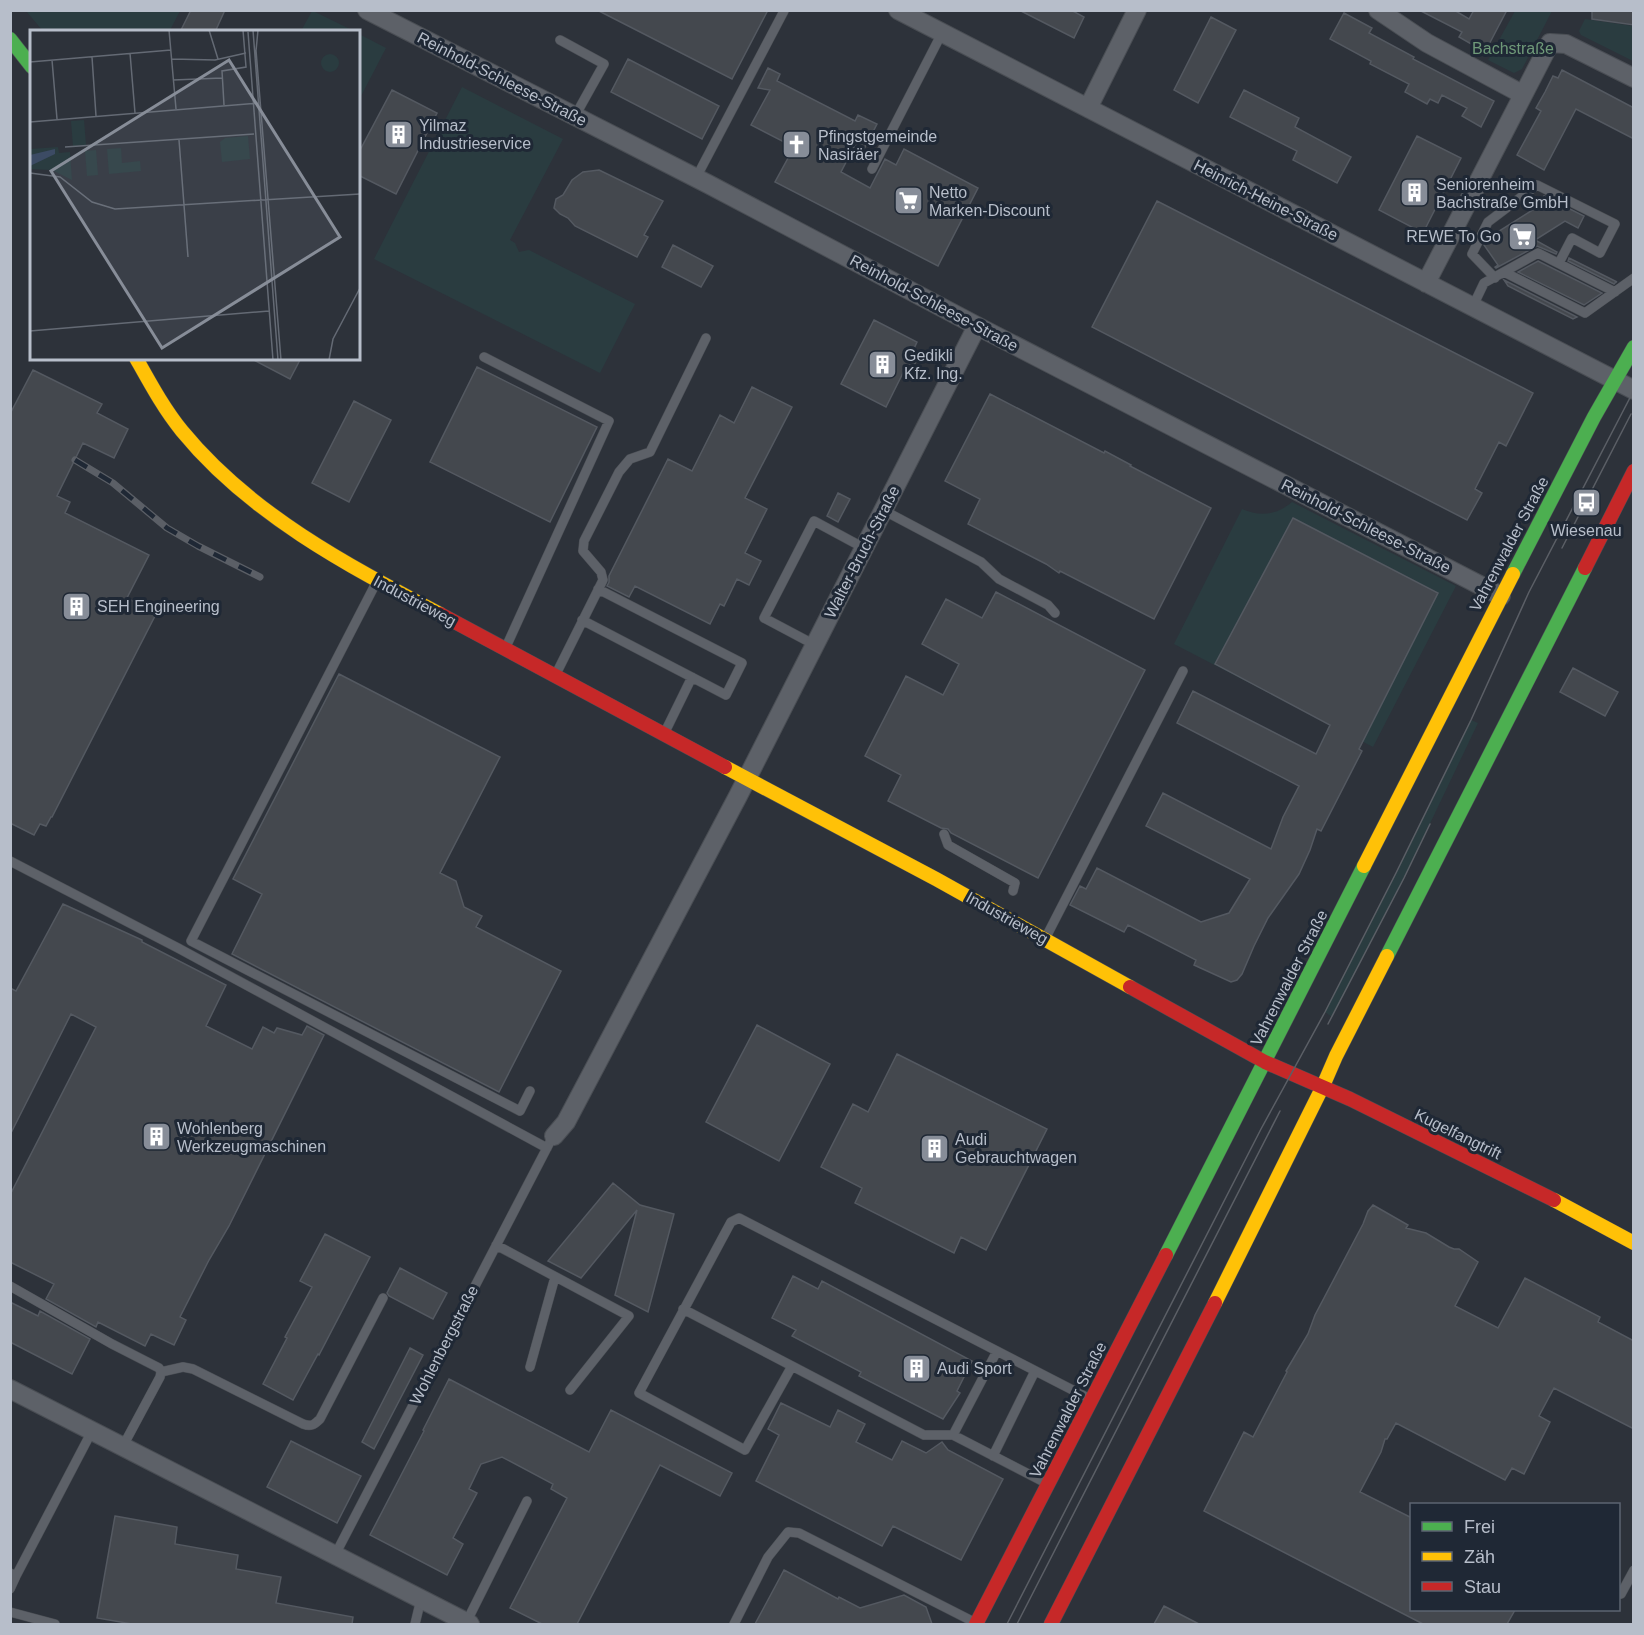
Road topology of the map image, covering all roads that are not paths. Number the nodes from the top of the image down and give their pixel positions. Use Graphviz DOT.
graph roads {
  1 [pos="367,10"];
  2 [pos="898,10"];
  3 [pos="1137,10"];
  4 [pos="1377,10"];
  5 [pos="784,11"];
  6 [pos="942,33"];
  7 [pos="10,39"];
  8 [pos="560,40"];
  9 [pos="30,64"];
  10 [pos="1634,78"];
  11 [pos="1522,94"];
  12 [pos="1088,108"];
  13 [pos="575,116"];
  14 [pos="872,170"];
  15 [pos="696,178"];
  16 [pos="1559,263"];
  17 [pos="1504,272"];
  18 [pos="1495,278"];
  19 [pos="1634,278"];
  20 [pos="1426,283"];
  21 [pos="1615,292"];
  22 [pos="1473,306"];
  23 [pos="977,326"];
  24 [pos="706,338"];
  25 [pos="1634,347"];
  26 [pos="484,357"];
  27 [pos="137,360"];
  28 [pos="1616,381"];
  29 [pos="1634,390"];
  30 [pos="1634,471"];
  31 [pos="884,510"];
  32 [pos="864,548"];
  33 [pos="376,581"];
  34 [pos="598,589"];
  35 [pos="1501,596"];
  36 [pos="1055,613"];
  37 [pos="582,620"];
  38 [pos="815,645"];
  39 [pos="505,650"];
  40 [pos="1183,670"];
  41 [pos="556,676"];
  42 [pos="692,677"];
  43 [pos="664,734"];
  44 [pos="747,778"];
  45 [pos="944,834"];
  46 [pos="10,861"];
  47 [pos="1013,891"];
  48 [pos="1045,939"];
  49 [pos="1265,1062"];
  50 [pos="1323,1086"];
  51 [pos="530,1091"];
  52 [pos="551,1142"];
  53 [pos="1634,1243"];
  54 [pos="496,1245"];
  55 [pos="555,1276"];
  56 [pos="10,1286"];
  57 [pos="382,1298"];
  58 [pos="683,1309"];
  59 [pos="997,1351"];
  60 [pos="792,1366"];
  61 [pos="530,1367"];
  62 [pos="1035,1371"];
  63 [pos="161,1372"];
  64 [pos="10,1389"];
  65 [pos="570,1390"];
  66 [pos="1092,1400"];
  67 [pos="92,1431"];
  68 [pos="953,1435"];
  69 [pos="123,1446"];
  70 [pos="993,1456"];
  71 [pos="1048,1485"];
  72 [pos="527,1501"];
  73 [pos="335,1555"];
  74 [pos="1634,1570"];
  75 [pos="13,1575"];
  76 [pos="10,1589"];
  77 [pos="1621,1594"];
  78 [pos="421,1599"];
  79 [pos="10,1612"];
  80 [pos="55,1624"];
  81 [pos="416,1624"];
  82 [pos="468,1624"];
  83 [pos="734,1624"];
  84 [pos="977,1624"];
  85 [pos="1051,1624"];
  1 -- 13 [label="street, Reinhold-Schleese-Straße"];
  2 -- 6 [label="street, Heinrich-Heine-Straße"];
  3 -- 12 [label="street"];
  4 -- 11 [label="street"];
  5 -- 15 [label="lane"];
  6 -- 12 [label="street, Heinrich-Heine-Straße"];
  6 -- 14 [label="lane"];
  7 -- 9 [label="main road"];
  8 -- 13 [label="lane"];
  10 -- 11 [label="street"];
  11 -- 20 [label="street"];
  12 -- 20 [label="street, Heinrich-Heine-Straße"];
  13 -- 15 [label="street, Reinhold-Schleese-Straße"];
  15 -- 23 [label="street, Reinhold-Schleese-Straße"];
  16 -- 17 [label="lane"];
  16 -- 18 [label="lane"];
  16 -- 21 [label="lane"];
  17 -- 18 [label="lane"];
  17 -- 21 [label="lane"];
  18 -- 22 [label="lane"];
  19 -- 21 [label="lane"];
  20 -- 22 [label="street, Heinrich-Heine-Straße"];
  22 -- 28 [label="street, Heinrich-Heine-Straße"];
  23 -- 31 [label="street, Walter-Bruch-Straße"];
  23 -- 35 [label="street, Reinhold-Schleese-Straße"];
  24 -- 34 [label="lane"];
  25 -- 28 [label="main road, Vahrenwalder Straße"];
  26 -- 39 [label="lane"];
  27 -- 33 [label="main road, Industrieweg"];
  28 -- 29 [label="street, Heinrich-Heine-Straße"];
  28 -- 35 [label="main road, Vahrenwalder Straße"];
  30 -- 50 [label="main road"];
  31 -- 32 [label="street, Walter-Bruch-Straße"];
  31 -- 36 [label="lane"];
  32 -- 38 [label="street, Walter-Bruch-Straße"];
  32 -- 38 [label="lane"];
  33 -- 39 [label="main road, Industrieweg"];
  33 -- 51 [label="lane"];
  34 -- 37 [label="lane"];
  34 -- 42 [label="lane"];
  35 -- 49 [label="main road, Vahrenwalder Straße"];
  37 -- 41 [label="lane"];
  37 -- 42 [label="lane"];
  38 -- 44 [label="street, Walter-Bruch-Straße"];
  39 -- 41 [label="main road, Industrieweg"];
  40 -- 48 [label="lane"];
  41 -- 43 [label="main road, Industrieweg"];
  42 -- 43 [label="lane"];
  43 -- 44 [label="main road, Industrieweg"];
  44 -- 48 [label="main road, Industrieweg"];
  44 -- 52 [label="street"];
  45 -- 47 [label="lane"];
  46 -- 52 [label="lane"];
  48 -- 49 [label="main road, Industrieweg"];
  49 -- 50 [label="main road, Kugelfangtrift"];
  49 -- 66 [label="main road, Vahrenwalder Straße"];
  50 -- 53 [label="main road, Kugelfangtrift"];
  50 -- 85 [label="main road"];
  52 -- 54 [label="lane, Wohlenbergstraße"];
  54 -- 55 [label="lane"];
  54 -- 73 [label="lane, Wohlenbergstraße"];
  55 -- 61 [label="lane"];
  55 -- 65 [label="lane"];
  56 -- 63 [label="lane"];
  57 -- 63 [label="lane"];
  58 -- 59 [label="lane"];
  58 -- 60 [label="lane"];
  58 -- 60 [label="lane"];
  59 -- 62 [label="lane"];
  59 -- 68 [label="lane"];
  60 -- 68 [label="lane"];
  62 -- 66 [label="lane"];
  62 -- 70 [label="lane"];
  63 -- 69 [label="lane"];
  64 -- 67 [label="street"];
  66 -- 71 [label="main road, Vahrenwalder Straße"];
  67 -- 69 [label="street"];
  67 -- 75 [label="lane"];
  68 -- 70 [label="lane"];
  69 -- 73 [label="street"];
  70 -- 71 [label="lane"];
  71 -- 84 [label="main road, Vahrenwalder Straße"];
  72 -- 82 [label="lane"];
  73 -- 78 [label="street"];
  74 -- 77 [label="lane"];
  75 -- 76 [label="lane"];
  78 -- 81 [label="lane"];
  78 -- 82 [label="street"];
  79 -- 80 [label="lane"];
  83 -- 84 [label="lane"];
}
